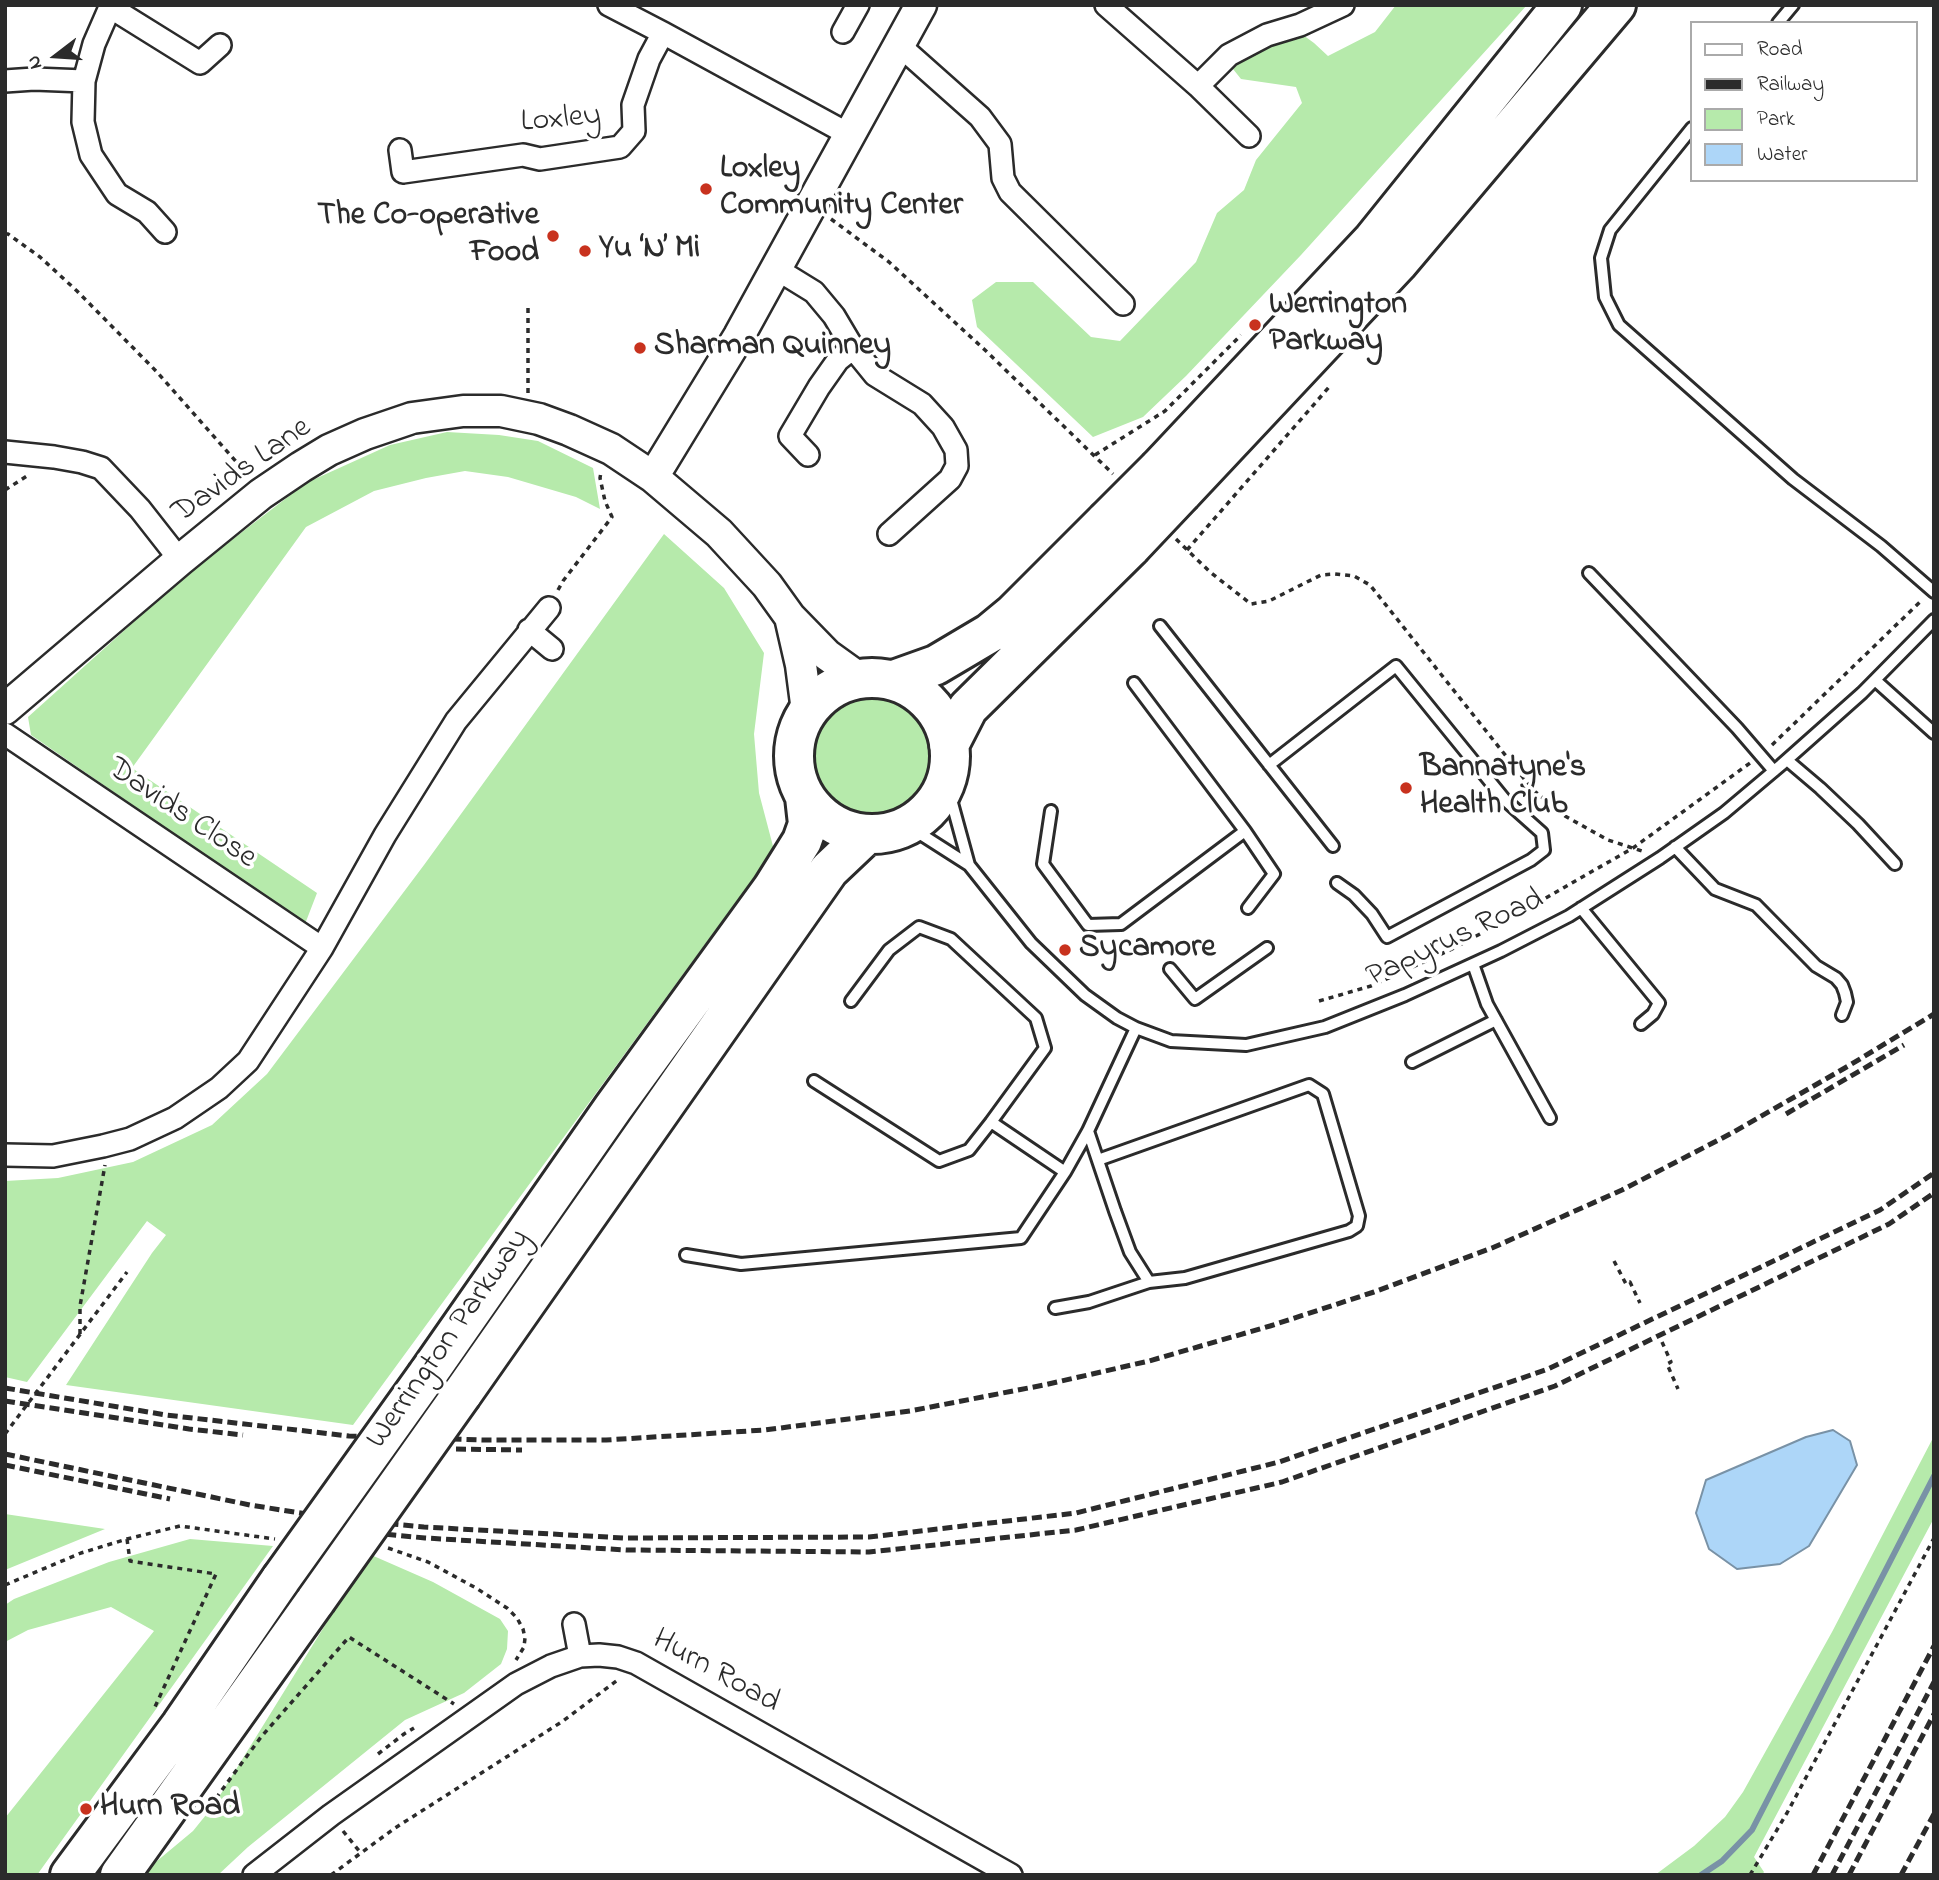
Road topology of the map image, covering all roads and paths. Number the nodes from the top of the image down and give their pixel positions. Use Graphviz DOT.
graph roads {
  1 [pos="609,5"];
  2 [pos="858,5"];
  3 [pos="921,5"];
  4 [pos="1106,5"];
  5 [pos="1343,5"];
  6 [pos="1562,5"];
  7 [pos="1616,5"];
  8 [pos="1793,5"];
  9 [pos="111,6"];
  10 [pos="1780,21"];
  11 [pos="843,32"];
  12 [pos="663,33"];
  13 [pos="220,45"];
  14 [pos="899,45"];
  15 [pos="5,81"];
  16 [pos="84,81"];
  17 [pos="1198,86"];
  18 [pos="1690,130"];
  19 [pos="849,135"];
  20 [pos="1249,136"];
  21 [pos="400,150"];
  22 [pos="824,214"];
  23 [pos="165,232"];
  24 [pos="5,234"];
  25 [pos="775,268"];
  26 [pos="1123,304"];
  27 [pos="528,308"];
  28 [pos="1241,335"];
  29 [pos="853,348"];
  30 [pos="1330,386"];
  31 [pos="528,393"];
  32 [pos="5,452"];
  33 [pos="808,455"];
  34 [pos="1095,455"];
  35 [pos="602,465"];
  36 [pos="1114,474"];
  37 [pos="653,477"];
  38 [pos="1170,480"];
  39 [pos="261,494"];
  40 [pos="889,534"];
  41 [pos="1118,534"];
  42 [pos="1187,550"];
  43 [pos="180,560"];
  44 [pos="1589,573"];
  45 [pos="1933,591"];
  46 [pos="548,608"];
  47 [pos="790,617"];
  48 [pos="1934,620"];
  49 [pos="1160,626"];
  50 [pos="529,630"];
  51 [pos="552,649"];
  52 [pos="876,679"];
  53 [pos="1874,680"];
  54 [pos="1134,683"];
  55 [pos="5,709"];
  56 [pos="807,711"];
  57 [pos="1934,733"];
  58 [pos="5,734"];
  59 [pos="1760,756"];
  60 [pos="1787,760"];
  61 [pos="948,763"];
  62 [pos="1269,765"];
  63 [pos="1774,771"];
  64 [pos="805,797"];
  65 [pos="1051,811"];
  66 [pos="908,826"];
  67 [pos="1245,831"];
  68 [pos="867,834"];
  69 [pos="1333,846"];
  70 [pos="1675,847"];
  71 [pos="1895,864"];
  72 [pos="969,865"];
  73 [pos="1337,883"];
  74 [pos="1248,908"];
  75 [pos="1581,908"];
  76 [pos="322,948"];
  77 [pos="1266,948"];
  78 [pos="1473,964"];
  79 [pos="1170,970"];
  80 [pos="851,1001"];
  81 [pos="1319,1001"];
  82 [pos="1842,1015"];
  83 [pos="1496,1020"];
  84 [pos="1642,1024"];
  85 [pos="1136,1028"];
  86 [pos="1412,1062"];
  87 [pos="814,1081"];
  88 [pos="1550,1118"];
  89 [pos="991,1122"];
  90 [pos="1088,1131"];
  91 [pos="103,1146"];
  92 [pos="5,1154"];
  93 [pos="1098,1160"];
  94 [pos="1065,1172"];
  95 [pos="686,1255"];
  96 [pos="1614,1261"];
  97 [pos="127,1272"];
  98 [pos="1149,1282"];
  99 [pos="1640,1303"];
  100 [pos="1055,1308"];
  101 [pos="80,1334"];
  102 [pos="1662,1342"];
  103 [pos="1678,1389"];
  104 [pos="5,1434"];
  105 [pos="1934,1538"];
  106 [pos="127,1539"];
  107 [pos="281,1540"];
  108 [pos="387,1548"];
  109 [pos="5,1585"];
  110 [pos="574,1624"];
  111 [pos="524,1647"];
  112 [pos="580,1656"];
  113 [pos="636,1663"];
  114 [pos="472,1716"];
  115 [pos="149,1720"];
  116 [pos="216,1798"];
  117 [pos="331,1815"];
  118 [pos="360,1852"];
  119 [pos="70,1875"];
  120 [pos="120,1875"];
  121 [pos="254,1875"];
  122 [pos="331,1875"];
  123 [pos="1011,1875"];
  124 [pos="1750,1875"];
  1 -- 12 [label="street"];
  2 -- 11 [label="street"];
  3 -- 14 [label="street"];
  4 -- 17 [label="street"];
  5 -- 17 [label="street"];
  6 -- 38 [label="highway"];
  7 -- 38 [label="highway"];
  8 -- 10 [label="lane"];
  9 -- 13 [label="street"];
  9 -- 16 [label="street"];
  12 -- 19 [label="street"];
  12 -- 21 [label="street, Loxley"];
  14 -- 19 [label="street"];
  14 -- 26 [label="street"];
  15 -- 16 [label="street"];
  16 -- 23 [label="street"];
  17 -- 20 [label="street"];
  18 -- 45 [label="lane"];
  19 -- 25 [label="street"];
  22 -- 34 [label="path"];
  24 -- 39 [label="path"];
  25 -- 29 [label="street"];
  25 -- 37 [label="street"];
  27 -- 31 [label="path"];
  28 -- 34 [label="path"];
  29 -- 33 [label="street"];
  29 -- 40 [label="street"];
  30 -- 42 [label="path"];
  32 -- 43 [label="street"];
  34 -- 36 [label="path"];
  35 -- 46 [label="path"];
  37 -- 39 [label="street, Davids Lane"];
  37 -- 47 [label="street, Davids Lane"];
  38 -- 41 [label="highway, bridge"];
  39 -- 43 [label="street, Davids Lane"];
  41 -- 52 [label="highway"];
  41 -- 61 [label="highway"];
  43 -- 55 [label="street, Davids Lane"];
  44 -- 59 [label="lane"];
  45 -- 59 [label="path"];
  46 -- 50 [label="street"];
  47 -- 52 [label="street, Davids Lane"];
  47 -- 56 [label="street, Davids Lane"];
  48 -- 53 [label="lane, Papyrus Road"];
  49 -- 62 [label="lane"];
  50 -- 51 [label="street"];
  50 -- 76 [label="street"];
  52 -- 56 [label="highway"];
  52 -- 61 [label="highway"];
  53 -- 57 [label="lane"];
  53 -- 60 [label="lane, Papyrus Road"];
  54 -- 67 [label="lane"];
  56 -- 64 [label="highway"];
  58 -- 76 [label="street, Davids Close"];
  59 -- 63 [label="lane"];
  59 -- 81 [label="path"];
  60 -- 63 [label="lane, Papyrus Road"];
  60 -- 71 [label="lane"];
  61 -- 66 [label="highway"];
  61 -- 72 [label="lane, Papyrus Road"];
  62 -- 69 [label="lane"];
  62 -- 73 [label="lane"];
  63 -- 70 [label="lane, Papyrus Road"];
  64 -- 68 [label="highway"];
  64 -- 119 [label="highway, Werrington Parkway, bridge"];
  65 -- 67 [label="lane"];
  66 -- 68 [label="highway"];
  66 -- 72 [label="lane, Papyrus Road"];
  67 -- 74 [label="lane"];
  68 -- 120 [label="highway, Werrington Parkway, bridge"];
  70 -- 75 [label="lane, Papyrus Road"];
  70 -- 82 [label="lane"];
  72 -- 85 [label="lane, Papyrus Road"];
  75 -- 78 [label="lane, Papyrus Road"];
  75 -- 84 [label="lane"];
  76 -- 91 [label="street"];
  77 -- 79 [label="lane"];
  78 -- 83 [label="lane"];
  78 -- 85 [label="lane, Papyrus Road"];
  80 -- 89 [label="lane"];
  83 -- 86 [label="lane"];
  83 -- 88 [label="lane"];
  85 -- 90 [label="lane"];
  87 -- 89 [label="lane"];
  89 -- 94 [label="lane"];
  90 -- 93 [label="lane"];
  90 -- 94 [label="lane"];
  91 -- 92 [label="street"];
  91 -- 101 [label="path"];
  93 -- 98 [label="lane"];
  93 -- 98 [label="lane"];
  94 -- 95 [label="lane"];
  96 -- 99 [label="path"];
  97 -- 101 [label="path, bridge"];
  98 -- 100 [label="lane"];
  101 -- 104 [label="path, bridge"];
  102 -- 103 [label="path"];
  105 -- 124 [label="path"];
  106 -- 107 [label="path"];
  106 -- 109 [label="path"];
  106 -- 115 [label="path"];
  108 -- 111 [label="path"];
  110 -- 112 [label="street"];
  112 -- 113 [label="street, Hurn Road"];
  112 -- 114 [label="street, Hurn Road"];
  113 -- 118 [label="path"];
  113 -- 123 [label="street, Hurn Road"];
  114 -- 116 [label="path"];
  114 -- 117 [label="street, Hurn Road"];
  117 -- 118 [label="path"];
  117 -- 121 [label="street, Hurn Road"];
  118 -- 122 [label="path"];
}
